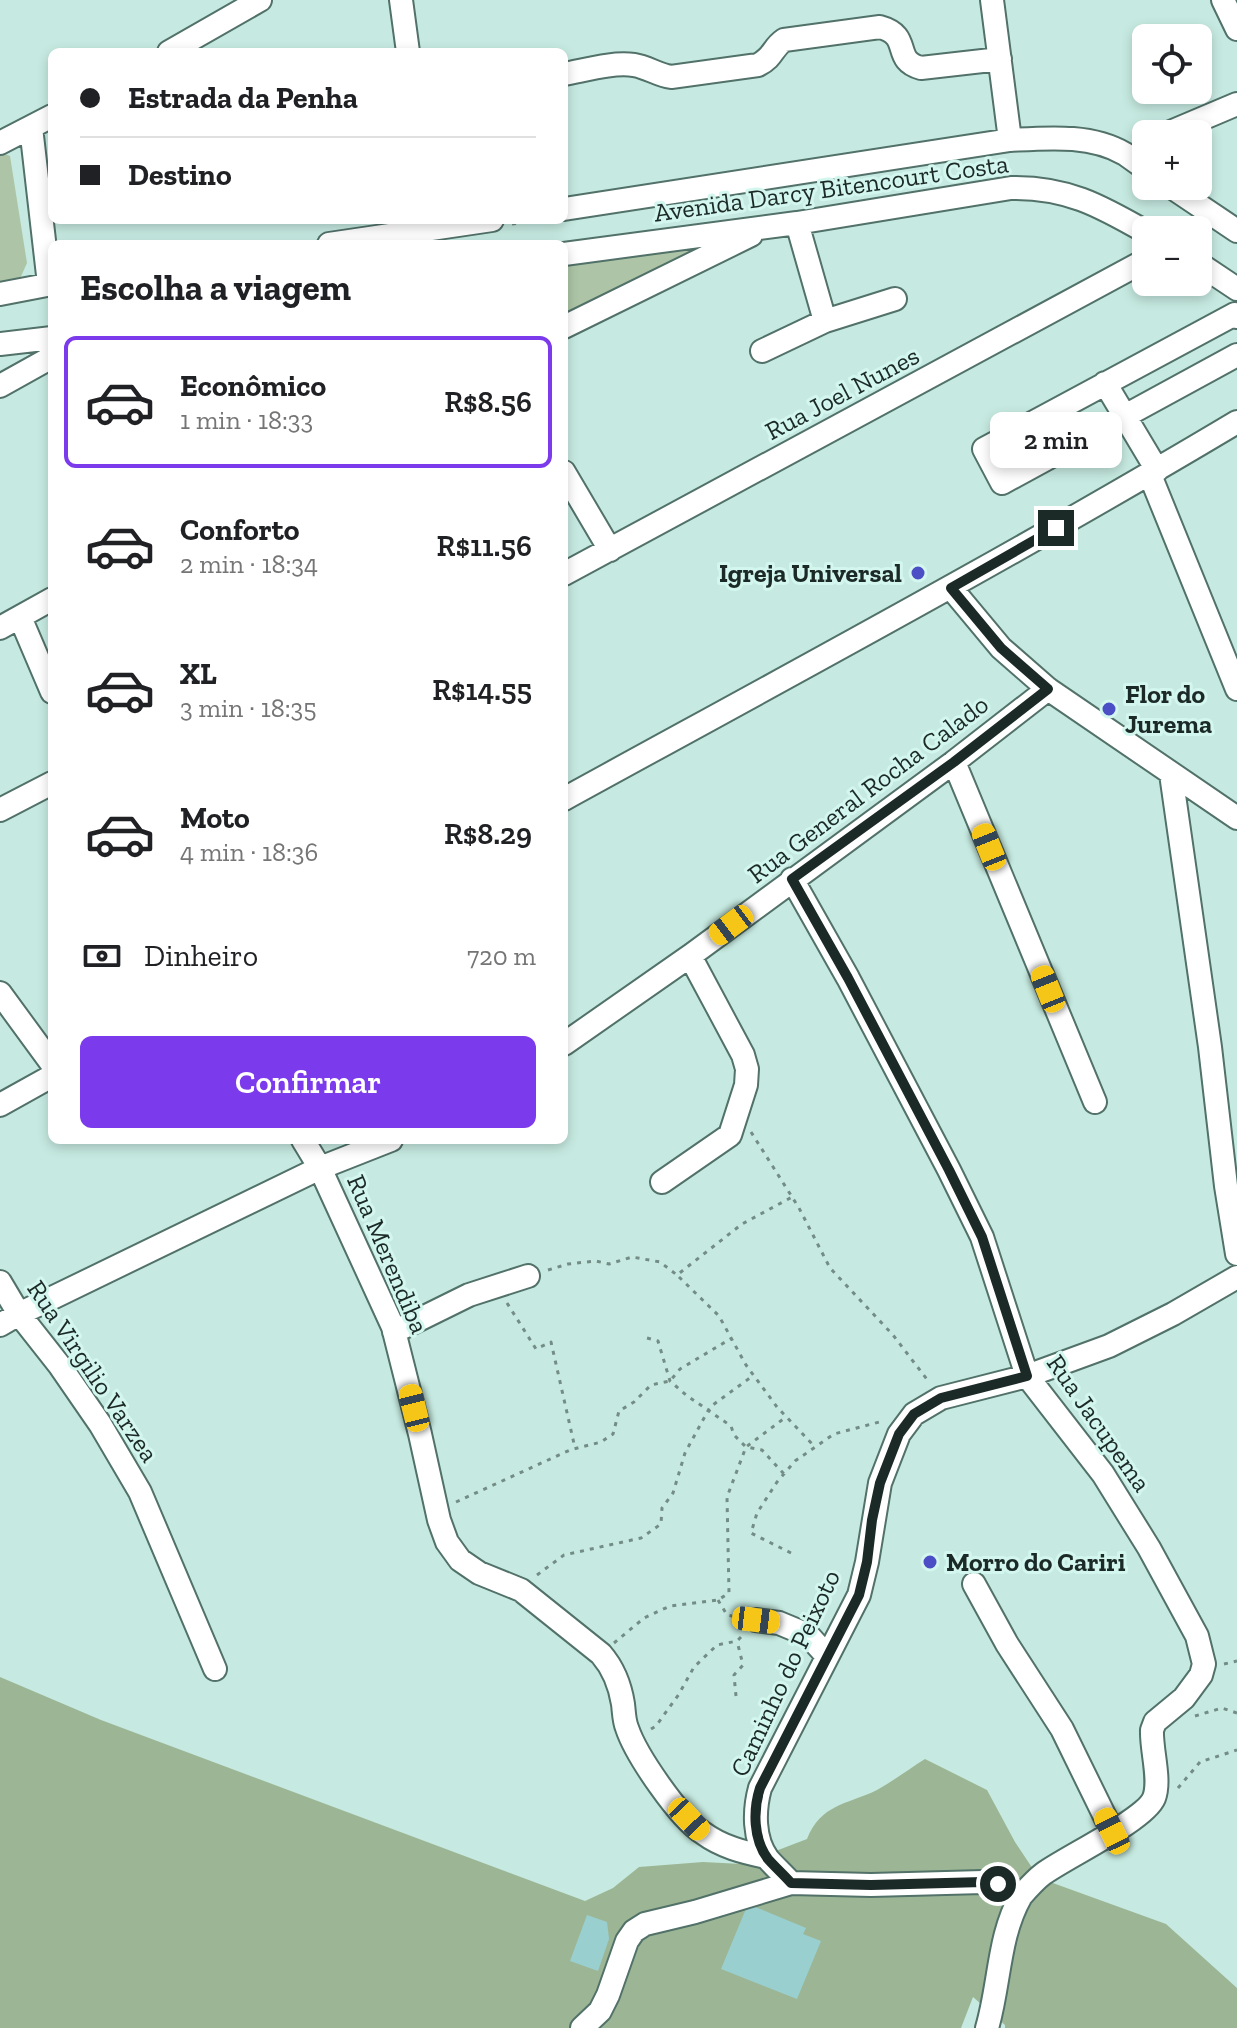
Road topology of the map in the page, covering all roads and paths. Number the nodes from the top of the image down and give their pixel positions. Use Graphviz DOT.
graph roads {
  1 [pos="260,0"];
  2 [pos="401,0"];
  3 [pos="992,0"];
  4 [pos="1223,0"];
  5 [pos="1237,29"];
  6 [pos="176,48"];
  7 [pos="407,48"];
  8 [pos="1000,59"];
  9 [pos="568,73"];
  10 [pos="1237,104"];
  11 [pos="48,118"];
  12 [pos="1199,120"];
  13 [pos="31,127"];
  14 [pos="1010,140"];
  15 [pos="0,143"];
  16 [pos="1132,148"];
  17 [pos="1122,152"];
  18 [pos="1132,159"];
  19 [pos="1191,200"];
  20 [pos="568,208"];
  21 [pos="46,213"];
  22 [pos="797,223"];
  23 [pos="430,225"];
  24 [pos="1132,225"];
  25 [pos="770,226"];
  26 [pos="1237,231"];
  27 [pos="350,240"];
  28 [pos="48,248"];
  29 [pos="568,253"];
  30 [pos="1132,268"];
  31 [pos="1212,272"];
  32 [pos="48,284"];
  33 [pos="1237,289"];
  34 [pos="0,294"];
  35 [pos="895,299"];
  36 [pos="1237,317"];
  37 [pos="825,321"];
  38 [pos="568,325"];
  39 [pos="48,338"];
  40 [pos="0,344"];
  41 [pos="762,351"];
  42 [pos="1237,355"];
  43 [pos="48,359"];
  44 [pos="1105,383"];
  45 [pos="0,386"];
  46 [pos="1125,416"];
  47 [pos="1237,422"];
  48 [pos="1153,472"];
  49 [pos="568,479"];
  50 [pos="610,550"];
  51 [pos="568,572"];
  52 [pos="951,588"];
  53 [pos="48,601"];
  54 [pos="20,617"];
  55 [pos="0,628"];
  56 [pos="48,683"];
  57 [pos="1048,689"];
  58 [pos="1237,689"];
  59 [pos="954,762"];
  60 [pos="1171,774"];
  61 [pos="48,785"];
  62 [pos="568,797"];
  63 [pos="0,810"];
  64 [pos="1237,818"];
  65 [pos="792,879"];
  66 [pos="690,956"];
  67 [pos="0,993"];
  68 [pos="568,1041"];
  69 [pos="48,1059"];
  70 [pos="48,1078"];
  71 [pos="1095,1102"];
  72 [pos="0,1105"];
  73 [pos="738,1110"];
  74 [pos="305,1144"];
  75 [pos="381,1144"];
  76 [pos="320,1168"];
  77 [pos="662,1182"];
  78 [pos="792,1197"];
  79 [pos="1237,1254"];
  80 [pos="677,1275"];
  81 [pos="528,1276"];
  82 [pos="1237,1277"];
  83 [pos="0,1282"];
  84 [pos="496,1286"];
  85 [pos="9,1320"];
  86 [pos="394,1332"];
  87 [pos="647,1338"];
  88 [pos="732,1338"];
  89 [pos="754,1375"];
  90 [pos="1027,1376"];
  91 [pos="670,1381"];
  92 [pos="941,1398"];
  93 [pos="708,1410"];
  94 [pos="914,1414"];
  95 [pos="786,1417"];
  96 [pos="746,1447"];
  97 [pos="815,1447"];
  98 [pos="575,1449"];
  99 [pos="784,1474"];
  100 [pos="437,1511"];
  101 [pos="791,1553"];
  102 [pos="974,1584"];
  103 [pos="527,1595"];
  104 [pos="718,1600"];
  105 [pos="756,1620"];
  106 [pos="737,1641"];
  107 [pos="601,1654"];
  108 [pos="827,1656"];
  109 [pos="215,1669"];
  110 [pos="736,1696"];
  111 [pos="632,1740"];
  112 [pos="1237,1750"];
  113 [pos="1151,1803"];
  114 [pos="1112,1831"];
  115 [pos="766,1857"];
  116 [pos="791,1883"];
  117 [pos="1021,1896"];
  118 [pos="582,2028"];
  119 [pos="987,2028"];
  1 -- 6 [label="street"];
  2 -- 7 [label="street"];
  3 -- 8 [label="street"];
  4 -- 5 [label="street"];
  8 -- 9 [label="street"];
  8 -- 14 [label="street"];
  10 -- 12 [label="street"];
  11 -- 13 [label="street"];
  13 -- 15 [label="street"];
  13 -- 21 [label="street"];
  14 -- 17 [label="street, Avenida Darcy Bitencourt Costa"];
  14 -- 20 [label="street, Avenida Darcy Bitencourt Costa"];
  16 -- 17 [label="street"];
  17 -- 18 [label="street, Avenida Darcy Bitencourt Costa"];
  19 -- 26 [label="street"];
  21 -- 28 [label="street"];
  22 -- 24 [label="street, Avenida Darcy Bitencourt Costa"];
  22 -- 25 [label="street, Avenida Darcy Bitencourt Costa"];
  22 -- 37 [label="street"];
  23 -- 27 [label="street"];
  25 -- 29 [label="street, Avenida Darcy Bitencourt Costa"];
  25 -- 38 [label="street"];
  30 -- 50 [label="street, Rua Joel Nunes"];
  31 -- 33 [label="street"];
  32 -- 34 [label="street"];
  35 -- 37 [label="street"];
  36 -- 44 [label="street"];
  37 -- 41 [label="street"];
  39 -- 40 [label="street"];
  42 -- 46 [label="street"];
  43 -- 45 [label="street"];
  44 -- 46 [label="street"];
  44 -- 46 [label="street"];
  46 -- 48 [label="street"];
  47 -- 48 [label="street"];
  48 -- 52 [label="street"];
  48 -- 58 [label="street"];
  49 -- 50 [label="street"];
  50 -- 51 [label="street, Rua Joel Nunes"];
  52 -- 57 [label="street"];
  52 -- 62 [label="street"];
  53 -- 54 [label="street"];
  54 -- 55 [label="street"];
  54 -- 56 [label="street"];
  57 -- 59 [label="street, Rua General Rocha Calado"];
  57 -- 60 [label="street"];
  59 -- 65 [label="street, Rua General Rocha Calado"];
  59 -- 71 [label="street"];
  60 -- 64 [label="street"];
  60 -- 79 [label="street"];
  61 -- 63 [label="street"];
  65 -- 66 [label="street, Rua General Rocha Calado"];
  65 -- 90 [label="street, Rua Jacupema"];
  66 -- 68 [label="street, Rua General Rocha Calado"];
  66 -- 73 [label="street"];
  67 -- 69 [label="street"];
  70 -- 72 [label="street"];
  73 -- 77 [label="street"];
  73 -- 78 [label="path"];
  74 -- 76 [label="street, Rua Merendiba"];
  75 -- 76 [label="street"];
  76 -- 85 [label="street"];
  76 -- 86 [label="street, Rua Merendiba"];
  78 -- 80 [label="path"];
  78 -- 92 [label="path"];
  80 -- 81 [label="path"];
  80 -- 88 [label="path"];
  81 -- 84 [label="street"];
  82 -- 90 [label="street, Caminho do Peixoto"];
  83 -- 85 [label="street, Rua Virgilio Varzea"];
  84 -- 86 [label="street"];
  84 -- 98 [label="path"];
  85 -- 109 [label="street, Rua Virgilio Varzea"];
  86 -- 100 [label="street, Rua Merendiba"];
  87 -- 91 [label="path"];
  88 -- 89 [label="path"];
  88 -- 91 [label="path"];
  89 -- 93 [label="path"];
  89 -- 95 [label="path"];
  90 -- 92 [label="street, Caminho do Peixoto"];
  90 -- 113 [label="street, Rua Jacupema"];
  91 -- 93 [label="path"];
  91 -- 98 [label="path"];
  92 -- 94 [label="street, Caminho do Peixoto"];
  93 -- 96 [label="path"];
  93 -- 103 [label="path"];
  94 -- 97 [label="path"];
  94 -- 108 [label="street, Caminho do Peixoto"];
  95 -- 96 [label="path"];
  95 -- 97 [label="path"];
  96 -- 99 [label="path"];
  96 -- 104 [label="path"];
  97 -- 99 [label="path"];
  98 -- 100 [label="path"];
  99 -- 101 [label="path"];
  100 -- 103 [label="street, Rua Merendiba"];
  102 -- 114 [label="street"];
  103 -- 107 [label="street, Rua Merendiba"];
  104 -- 105 [label="path"];
  104 -- 107 [label="path"];
  105 -- 106 [label="path"];
  105 -- 108 [label="street"];
  106 -- 110 [label="path"];
  106 -- 111 [label="path"];
  107 -- 111 [label="street, Rua Merendiba"];
  108 -- 115 [label="street, Caminho do Peixoto"];
  111 -- 115 [label="street, Rua Merendiba"];
  112 -- 113 [label="path"];
  113 -- 114 [label="street"];
  114 -- 117 [label="street"];
  115 -- 116 [label="street, Caminho do Peixoto"];
  116 -- 117 [label="street"];
  116 -- 118 [label="street"];
  117 -- 119 [label="street"];
}
